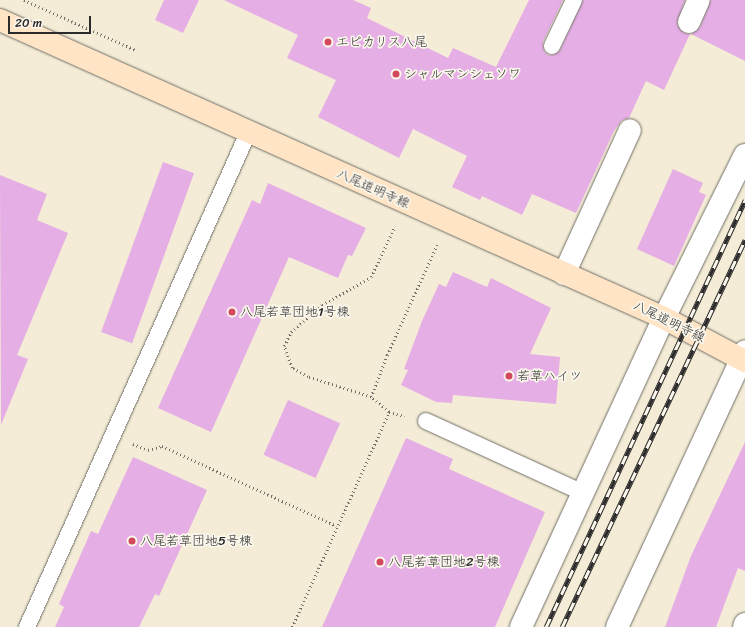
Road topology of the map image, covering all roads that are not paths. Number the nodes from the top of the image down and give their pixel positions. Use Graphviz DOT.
graph roads {
  1 [pos="574,0"];
  2 [pos="699,0"];
  3 [pos="0,20"];
  4 [pos="689,22"];
  5 [pos="552,46"];
  6 [pos="630,130"];
  7 [pos="248,133"];
  8 [pos="745,154"];
  9 [pos="564,274"];
  10 [pos="664,318"];
  11 [pos="744,357"];
  12 [pos="426,421"];
  13 [pos="583,493"];
  14 [pos="745,624"];
  15 [pos="27,627"];
  16 [pos="521,627"];
  17 [pos="617,627"];
  18 [pos="744,627"];
  1 -- 5 [label="lane"];
  2 -- 4 [label="street"];
  3 -- 7 [label="main road, 八尾道明寺線"];
  6 -- 9 [label="street"];
  7 -- 9 [label="main road, 八尾道明寺線"];
  7 -- 15 [label="lane"];
  8 -- 10 [label="street"];
  9 -- 10 [label="main road, 八尾道明寺線"];
  10 -- 11 [label="main road, 八尾道明寺線"];
  10 -- 13 [label="street"];
  11 -- 17 [label="street"];
  12 -- 13 [label="lane"];
  13 -- 16 [label="street"];
  14 -- 18 [label="street"];
}
